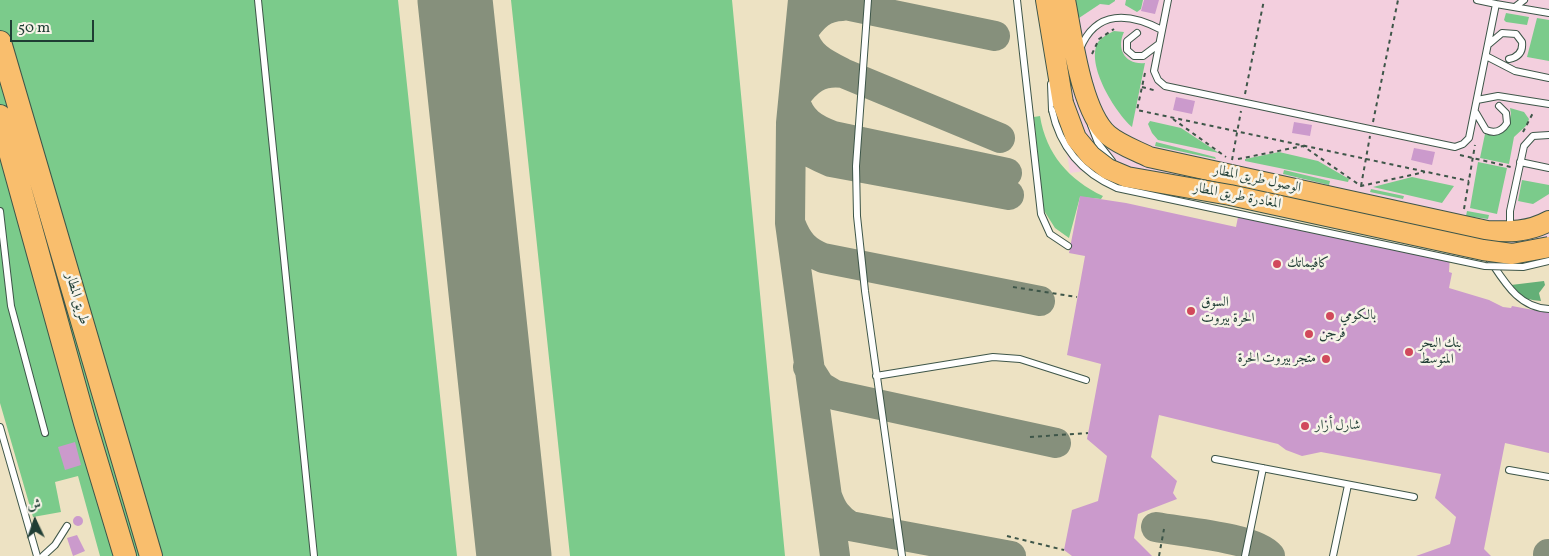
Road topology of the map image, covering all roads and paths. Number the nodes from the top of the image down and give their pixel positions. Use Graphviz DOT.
graph roads {
  1 [pos="258,0"];
  2 [pos="868,0"];
  3 [pos="1017,0"];
  4 [pos="1046,0"];
  5 [pos="1065,0"];
  6 [pos="1168,0"];
  7 [pos="1264,0"];
  8 [pos="1398,0"];
  9 [pos="1476,0"];
  10 [pos="1524,0"];
  11 [pos="1496,4"];
  12 [pos="1515,7"];
  13 [pos="1549,13"];
  14 [pos="1133,18"];
  15 [pos="1162,30"];
  16 [pos="1137,33"];
  17 [pos="0,42"];
  18 [pos="1159,44"];
  19 [pos="1489,44"];
  20 [pos="1486,56"];
  21 [pos="1085,59"];
  22 [pos="1510,59"];
  23 [pos="1146,68"];
  24 [pos="1549,78"];
  25 [pos="1083,86"];
  26 [pos="1477,100"];
  27 [pos="1243,103"];
  28 [pos="1549,104"];
  29 [pos="1499,106"];
  30 [pos="1058,107"];
  31 [pos="1475,112"];
  32 [pos="0,116"];
  33 [pos="1171,118"];
  34 [pos="1371,129"];
  35 [pos="1237,132"];
  36 [pos="1549,135"];
  37 [pos="1476,140"];
  38 [pos="1303,146"];
  39 [pos="1233,154"];
  40 [pos="1365,159"];
  41 [pos="1520,162"];
  42 [pos="1549,168"];
  43 [pos="1427,172"];
  44 [pos="1469,181"];
  45 [pos="1361,183"];
  46 [pos="0,211"];
  47 [pos="1549,221"];
  48 [pos="1470,230"];
  49 [pos="1510,232"];
  50 [pos="1549,239"];
  51 [pos="1545,245"];
  52 [pos="1068,246"];
  53 [pos="1483,251"];
  54 [pos="1549,261"];
  55 [pos="1549,268"];
  56 [pos="1013,287"];
  57 [pos="1077,297"];
  58 [pos="1549,309"];
  59 [pos="876,376"];
  60 [pos="1086,380"];
  61 [pos="0,427"];
  62 [pos="44,432"];
  63 [pos="1088,433"];
  64 [pos="1030,437"];
  65 [pos="1216,459"];
  66 [pos="1263,468"];
  67 [pos="1509,470"];
  68 [pos="1549,477"];
  69 [pos="1348,485"];
  70 [pos="1414,498"];
  71 [pos="67,526"];
  72 [pos="1164,529"];
  73 [pos="1007,536"];
  74 [pos="1064,550"];
  75 [pos="37,556"];
  76 [pos="43,556"];
  77 [pos="125,556"];
  78 [pos="151,556"];
  79 [pos="314,556"];
  80 [pos="902,556"];
  81 [pos="1159,556"];
  82 [pos="1245,556"];
  83 [pos="1333,556"];
  1 -- 79 [label="lane"];
  2 -- 59 [label="lane"];
  3 -- 52 [label="lane"];
  4 -- 30 [label="main road, المغادرة طريق المطار"];
  5 -- 21 [label="main road, الوصول طريق المطار"];
  6 -- 15 [label="lane"];
  7 -- 27 [label="path"];
  8 -- 34 [label="path"];
  9 -- 11 [label="lane"];
  10 -- 12 [label="lane"];
  11 -- 12 [label="lane"];
  11 -- 19 [label="lane"];
  12 -- 13 [label="lane"];
  14 -- 15 [label="lane"];
  14 -- 21 [label="path"];
  14 -- 21 [label="lane"];
  15 -- 18 [label="lane"];
  16 -- 18 [label="lane"];
  17 -- 78 [label="highway, طريق المطار"];
  18 -- 27 [label="lane"];
  19 -- 20 [label="lane"];
  19 -- 22 [label="lane"];
  20 -- 24 [label="lane"];
  20 -- 26 [label="lane"];
  21 -- 25 [label="main road, الوصول طريق المطار"];
  23 -- 33 [label="path"];
  25 -- 48 [label="main road, الوصول طريق المطار"];
  25 -- 53 [label="lane"];
  26 -- 28 [label="lane"];
  26 -- 31 [label="lane"];
  27 -- 34 [label="lane"];
  27 -- 35 [label="path"];
  29 -- 31 [label="lane"];
  30 -- 51 [label="main road, المغادرة طريق المطار, bridge"];
  30 -- 54 [label="lane, bridge"];
  31 -- 34 [label="lane"];
  32 -- 77 [label="highway, طريق المطار"];
  33 -- 35 [label="path"];
  33 -- 38 [label="path"];
  34 -- 40 [label="path"];
  35 -- 38 [label="path"];
  35 -- 39 [label="path"];
  36 -- 41 [label="lane"];
  37 -- 44 [label="path"];
  38 -- 40 [label="path"];
  38 -- 43 [label="path"];
  40 -- 43 [label="path"];
  40 -- 45 [label="path"];
  41 -- 42 [label="lane"];
  41 -- 49 [label="lane"];
  43 -- 44 [label="path"];
  44 -- 48 [label="path"];
  46 -- 62 [label="lane"];
  47 -- 49 [label="main road, الوصول طريق المطار"];
  48 -- 49 [label="main road, الوصول طريق المطار"];
  48 -- 53 [label="lane"];
  50 -- 51 [label="lane"];
  51 -- 53 [label="lane"];
  51 -- 55 [label="lane"];
  53 -- 58 [label="lane"];
  56 -- 57 [label="path"];
  59 -- 60 [label="lane"];
  59 -- 80 [label="lane"];
  61 -- 75 [label="lane"];
  63 -- 64 [label="path"];
  65 -- 66 [label="lane"];
  66 -- 69 [label="lane"];
  66 -- 82 [label="lane"];
  67 -- 68 [label="lane"];
  69 -- 70 [label="lane"];
  69 -- 83 [label="lane"];
  71 -- 76 [label="lane"];
  72 -- 81 [label="path"];
  73 -- 74 [label="path"];
}
